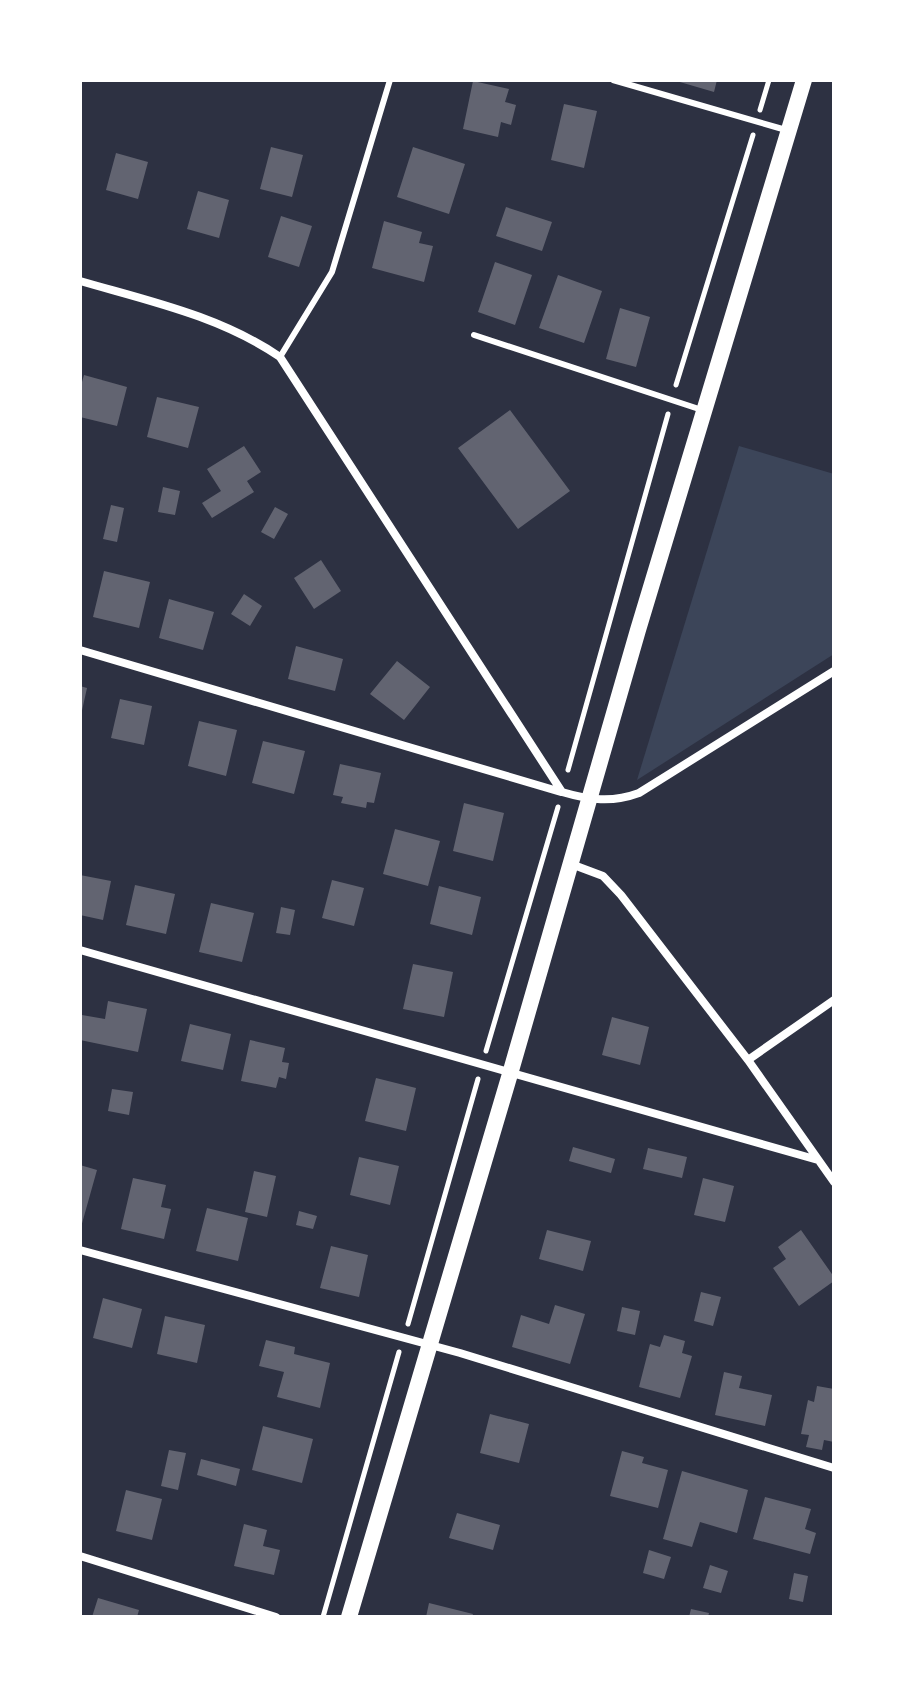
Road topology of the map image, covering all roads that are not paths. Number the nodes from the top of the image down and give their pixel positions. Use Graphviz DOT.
graph roads {
  1 [pos="390,80"];
  2 [pos="613,80"];
  3 [pos="804,80"];
  4 [pos="789,131"];
  5 [pos="80,281"];
  6 [pos="474,335"];
  7 [pos="280,357"];
  8 [pos="704,411"];
  9 [pos="80,650"];
  10 [pos="834,671"];
  11 [pos="562,792"];
  12 [pos="590,800"];
  13 [pos="571,864"];
  14 [pos="80,950"];
  15 [pos="834,1000"];
  16 [pos="748,1060"];
  17 [pos="510,1074"];
  18 [pos="818,1160"];
  19 [pos="834,1182"];
  20 [pos="80,1250"];
  21 [pos="430,1345"];
  22 [pos="834,1468"];
  23 [pos="80,1556"];
  24 [pos="276,1617"];
  25 [pos="349,1617"];
  1 -- 7 [label="lane"];
  2 -- 4 [label="lane"];
  3 -- 4 [label="main road"];
  4 -- 8 [label="main road"];
  5 -- 7 [label="street"];
  6 -- 8 [label="lane"];
  7 -- 11 [label="street"];
  8 -- 12 [label="main road"];
  9 -- 11 [label="street"];
  10 -- 12 [label="street"];
  11 -- 12 [label="street"];
  12 -- 13 [label="main road"];
  13 -- 16 [label="street"];
  13 -- 17 [label="main road"];
  14 -- 17 [label="street"];
  15 -- 16 [label="street"];
  16 -- 18 [label="street"];
  17 -- 18 [label="street"];
  17 -- 21 [label="main road"];
  18 -- 19 [label="street"];
  20 -- 21 [label="street"];
  21 -- 22 [label="street"];
  21 -- 25 [label="main road"];
  23 -- 24 [label="street"];
}
